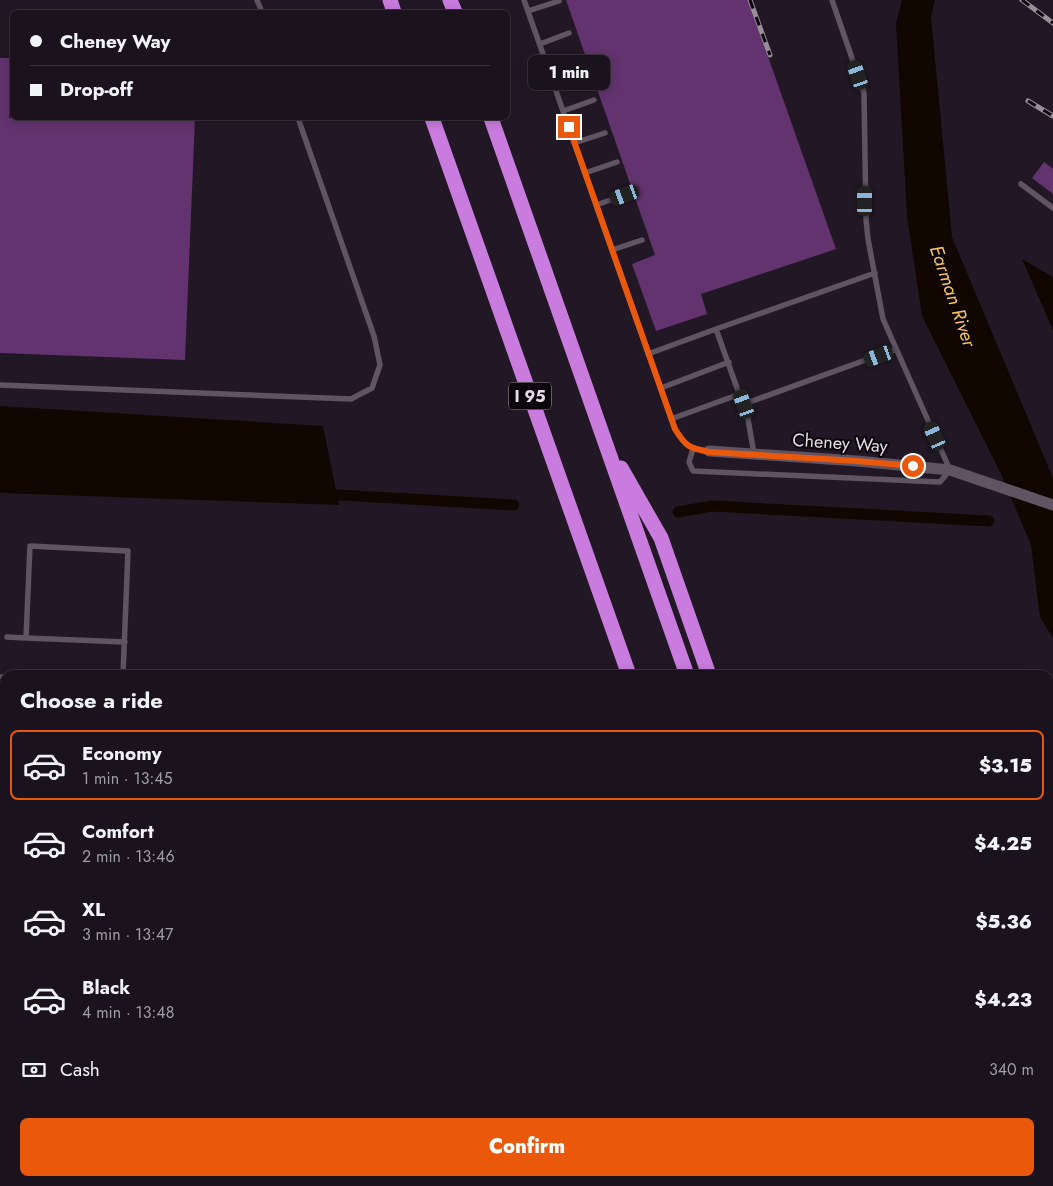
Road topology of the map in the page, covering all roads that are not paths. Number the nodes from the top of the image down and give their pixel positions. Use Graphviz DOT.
graph roads {
  1 [pos="524,0"];
  2 [pos="832,0"];
  3 [pos="558,1"];
  4 [pos="528,11"];
  5 [pos="569,33"];
  6 [pos="540,44"];
  7 [pos="580,64"];
  8 [pos="551,75"];
  9 [pos="594,100"];
  10 [pos="563,111"];
  11 [pos="299,120"];
  12 [pos="433,120"];
  13 [pos="493,120"];
  14 [pos="604,133"];
  15 [pos="574,143"];
  16 [pos="617,162"];
  17 [pos="585,173"];
  18 [pos="1021,184"];
  19 [pos="625,195"];
  20 [pos="596,205"];
  21 [pos="1053,208"];
  22 [pos="642,240"];
  23 [pos="612,250"];
  24 [pos="875,273"];
  25 [pos="716,329"];
  26 [pos="896,349"];
  27 [pos="648,354"];
  28 [pos="729,362"];
  29 [pos="0,385"];
  30 [pos="660,388"];
  31 [pos="740,394"];
  32 [pos="744,404"];
  33 [pos="671,419"];
  34 [pos="601,431"];
  35 [pos="693,449"];
  36 [pos="709,452"];
  37 [pos="754,454"];
  38 [pos="950,470"];
  39 [pos="1053,505"];
  40 [pos="7,637"];
  41 [pos="26,638"];
  42 [pos="125,642"];
  43 [pos="123,670"];
  44 [pos="626,670"];
  45 [pos="685,670"];
  46 [pos="707,670"];
  1 -- 4 [label="lane"];
  2 -- 24 [label="lane"];
  3 -- 4 [label="lane"];
  4 -- 6 [label="lane"];
  5 -- 6 [label="lane"];
  6 -- 8 [label="lane"];
  7 -- 8 [label="lane"];
  8 -- 10 [label="lane"];
  9 -- 10 [label="lane"];
  10 -- 15 [label="lane"];
  11 -- 29 [label="lane"];
  12 -- 44 [label="highway, I 95"];
  13 -- 34 [label="highway"];
  14 -- 15 [label="lane"];
  15 -- 17 [label="lane"];
  16 -- 17 [label="lane"];
  17 -- 20 [label="lane"];
  18 -- 21 [label="lane"];
  19 -- 20 [label="lane"];
  20 -- 23 [label="lane"];
  22 -- 23 [label="lane"];
  23 -- 27 [label="lane"];
  24 -- 25 [label="lane"];
  24 -- 26 [label="lane"];
  25 -- 27 [label="lane"];
  25 -- 28 [label="lane"];
  26 -- 32 [label="lane"];
  26 -- 38 [label="lane"];
  27 -- 30 [label="lane"];
  28 -- 30 [label="lane"];
  28 -- 31 [label="lane"];
  30 -- 33 [label="lane"];
  31 -- 32 [label="lane"];
  31 -- 33 [label="lane"];
  32 -- 37 [label="lane"];
  33 -- 35 [label="lane"];
  34 -- 45 [label="highway"];
  34 -- 46 [label="highway"];
  35 -- 36 [label="lane"];
  35 -- 38 [label="lane"];
  36 -- 37 [label="street, Cheney Way"];
  37 -- 38 [label="street, Cheney Way"];
  38 -- 39 [label="street, Cheney Way"];
  40 -- 41 [label="lane"];
  41 -- 42 [label="lane"];
  41 -- 42 [label="lane"];
  42 -- 43 [label="lane"];
}
